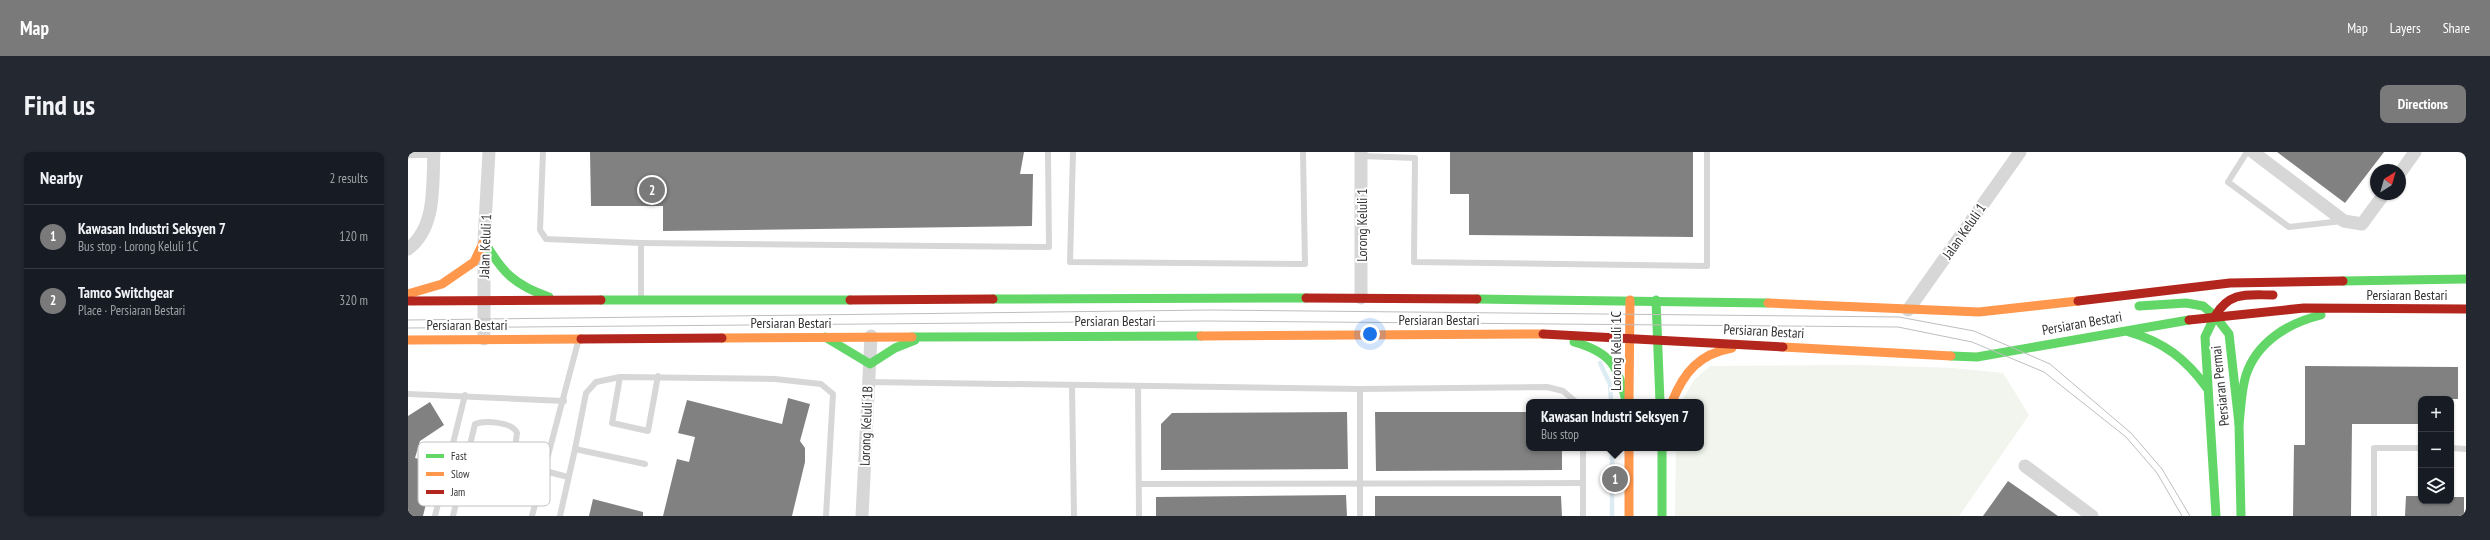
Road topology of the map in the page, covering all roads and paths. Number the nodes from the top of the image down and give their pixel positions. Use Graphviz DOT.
graph roads {
  1 [pos="489,152"];
  2 [pos="543,152"];
  3 [pos="1048,152"];
  4 [pos="1073,152"];
  5 [pos="1303,152"];
  6 [pos="1707,152"];
  7 [pos="2020,152"];
  8 [pos="2247,152"];
  9 [pos="2254,152"];
  10 [pos="2416,152"];
  11 [pos="434,154"];
  12 [pos="1362,154"];
  13 [pos="1415,155"];
  14 [pos="408,156"];
  15 [pos="2406,165"];
  16 [pos="2380,200"];
  17 [pos="2344,221"];
  18 [pos="484,241"];
  19 [pos="641,243"];
  20 [pos="408,249"];
  21 [pos="2403,279"];
  22 [pos="2466,279"];
  23 [pos="2363,290"];
  24 [pos="408,294"];
  25 [pos="2285,294"];
  26 [pos="642,298"];
  27 [pos="1362,298"];
  28 [pos="1630,300"];
  29 [pos="1656,300"];
  30 [pos="408,301"];
  31 [pos="483,301"];
  32 [pos="559,301"];
  33 [pos="2080,301"];
  34 [pos="2114,306"];
  35 [pos="2128,307"];
  36 [pos="2354,308"];
  37 [pos="2466,309"];
  38 [pos="1908,310"];
  39 [pos="2215,316"];
  40 [pos="2122,330"];
  41 [pos="1538,334"];
  42 [pos="871,336"];
  43 [pos="926,336"];
  44 [pos="825,337"];
  45 [pos="1630,338"];
  46 [pos="484,339"];
  47 [pos="579,339"];
  48 [pos="1658,339"];
  49 [pos="408,340"];
  50 [pos="1770,346"];
  51 [pos="870,364"];
  52 [pos="658,376"];
  53 [pos="620,377"];
  54 [pos="867,382"];
  55 [pos="1072,385"];
  56 [pos="1138,386"];
  57 [pos="2207,388"];
  58 [pos="1360,389"];
  59 [pos="408,394"];
  60 [pos="465,395"];
  61 [pos="1572,399"];
  62 [pos="1627,399"];
  63 [pos="1628,399"];
  64 [pos="1660,399"];
  65 [pos="1673,399"];
  66 [pos="564,401"];
  67 [pos="2239,424"];
  68 [pos="453,442"];
  69 [pos="469,442"];
  70 [pos="516,442"];
  71 [pos="2418,448"];
  72 [pos="2454,448"];
  73 [pos="2466,448"];
  74 [pos="575,449"];
  75 [pos="1583,451"];
  76 [pos="1629,451"];
  77 [pos="1662,451"];
  78 [pos="550,453"];
  79 [pos="645,464"];
  80 [pos="2025,466"];
  81 [pos="550,472"];
  82 [pos="568,477"];
  83 [pos="1583,483"];
  84 [pos="1139,484"];
  85 [pos="1360,484"];
  86 [pos="437,506"];
  87 [pos="455,506"];
  88 [pos="535,506"];
  89 [pos="435,516"];
  90 [pos="453,516"];
  91 [pos="532,516"];
  92 [pos="560,516"];
  93 [pos="826,516"];
  94 [pos="862,516"];
  95 [pos="1074,516"];
  96 [pos="1139,516"];
  97 [pos="1360,516"];
  98 [pos="1583,516"];
  99 [pos="1629,516"];
  100 [pos="1662,516"];
  101 [pos="2092,516"];
  102 [pos="2216,516"];
  103 [pos="2241,516"];
  104 [pos="2374,516"];
  1 -- 18 [label="street, Jalan Keluli 1"];
  2 -- 19 [label="lane"];
  3 -- 19 [label="lane"];
  4 -- 5 [label="lane"];
  6 -- 13 [label="lane"];
  7 -- 38 [label="street, Jalan Keluli 1"];
  8 -- 17 [label="lane"];
  9 -- 17 [label="street"];
  10 -- 15 [label="street"];
  11 -- 14 [label="lane"];
  11 -- 20 [label="street"];
  12 -- 13 [label="lane"];
  12 -- 27 [label="street, Lorong Keluli 1"];
  16 -- 17 [label="street"];
  18 -- 24 [label="main road"];
  18 -- 31 [label="street, Jalan Keluli 1"];
  18 -- 32 [label="main road"];
  19 -- 26 [label="lane"];
  21 -- 22 [label="main road, Persiaran Bestari"];
  21 -- 23 [label="main road"];
  21 -- 33 [label="main road, Persiaran Bestari"];
  25 -- 39 [label="main road"];
  26 -- 27 [label="main road, Persiaran Bestari"];
  26 -- 32 [label="main road, Persiaran Bestari"];
  27 -- 28 [label="main road, Persiaran Bestari"];
  28 -- 29 [label="main road, Persiaran Bestari"];
  28 -- 45 [label="main road, Lorong Keluli 1C"];
  29 -- 38 [label="main road, Persiaran Bestari"];
  29 -- 48 [label="main road"];
  30 -- 31 [label="main road, Persiaran Bestari"];
  31 -- 32 [label="main road, Persiaran Bestari"];
  31 -- 46 [label="street, Jalan Keluli 1"];
  33 -- 34 [label="main road"];
  33 -- 38 [label="main road, Persiaran Bestari"];
  35 -- 39 [label="main road"];
  36 -- 37 [label="main road, Persiaran Bestari"];
  36 -- 39 [label="main road, Persiaran Bestari"];
  36 -- 67 [label="main road"];
  39 -- 40 [label="main road, Persiaran Bestari"];
  39 -- 57 [label="main road, Persiaran Permai"];
  39 -- 67 [label="main road, Persiaran Permai"];
  40 -- 50 [label="main road, Persiaran Bestari"];
  40 -- 57 [label="main road"];
  41 -- 43 [label="main road, Persiaran Bestari"];
  41 -- 45 [label="main road, Persiaran Bestari"];
  41 -- 62 [label="main road"];
  42 -- 43 [label="main road, Persiaran Bestari"];
  42 -- 44 [label="main road, Persiaran Bestari"];
  42 -- 51 [label="street, Lorong Keluli 1B"];
  43 -- 51 [label="main road"];
  44 -- 47 [label="main road, Persiaran Bestari"];
  44 -- 51 [label="main road"];
  45 -- 48 [label="main road, Persiaran Bestari"];
  45 -- 63 [label="main road, Lorong Keluli 1C"];
  46 -- 47 [label="main road, Persiaran Bestari"];
  46 -- 49 [label="main road, Persiaran Bestari"];
  47 -- 66 [label="lane"];
  48 -- 50 [label="main road, Persiaran Bestari"];
  48 -- 64 [label="main road"];
  50 -- 65 [label="main road"];
  51 -- 54 [label="street, Lorong Keluli 1B"];
  52 -- 53 [label="lane"];
  52 -- 53 [label="lane"];
  52 -- 93 [label="lane"];
  53 -- 74 [label="lane"];
  54 -- 55 [label="lane"];
  54 -- 94 [label="street, Lorong Keluli 1B"];
  55 -- 56 [label="lane"];
  55 -- 95 [label="lane"];
  56 -- 58 [label="lane"];
  56 -- 84 [label="lane"];
  57 -- 102 [label="main road, Persiaran Permai"];
  58 -- 61 [label="lane"];
  58 -- 85 [label="lane"];
  59 -- 60 [label="lane"];
  60 -- 66 [label="lane"];
  60 -- 68 [label="lane"];
  66 -- 78 [label="lane"];
  67 -- 103 [label="main road, Persiaran Permai"];
  69 -- 70 [label="lane"];
  71 -- 104 [label="lane"];
  72 -- 73 [label="lane"];
  74 -- 79 [label="lane"];
  74 -- 82 [label="lane"];
  75 -- 83 [label="lane"];
  76 -- 99 [label="main road"];
  77 -- 100 [label="main road"];
  80 -- 101 [label="street"];
  81 -- 82 [label="lane"];
  82 -- 92 [label="lane"];
  83 -- 85 [label="lane"];
  83 -- 98 [label="lane"];
  84 -- 85 [label="lane"];
  84 -- 96 [label="lane"];
  85 -- 97 [label="lane"];
  86 -- 89 [label="lane"];
  87 -- 90 [label="lane"];
  88 -- 91 [label="lane"];
}
